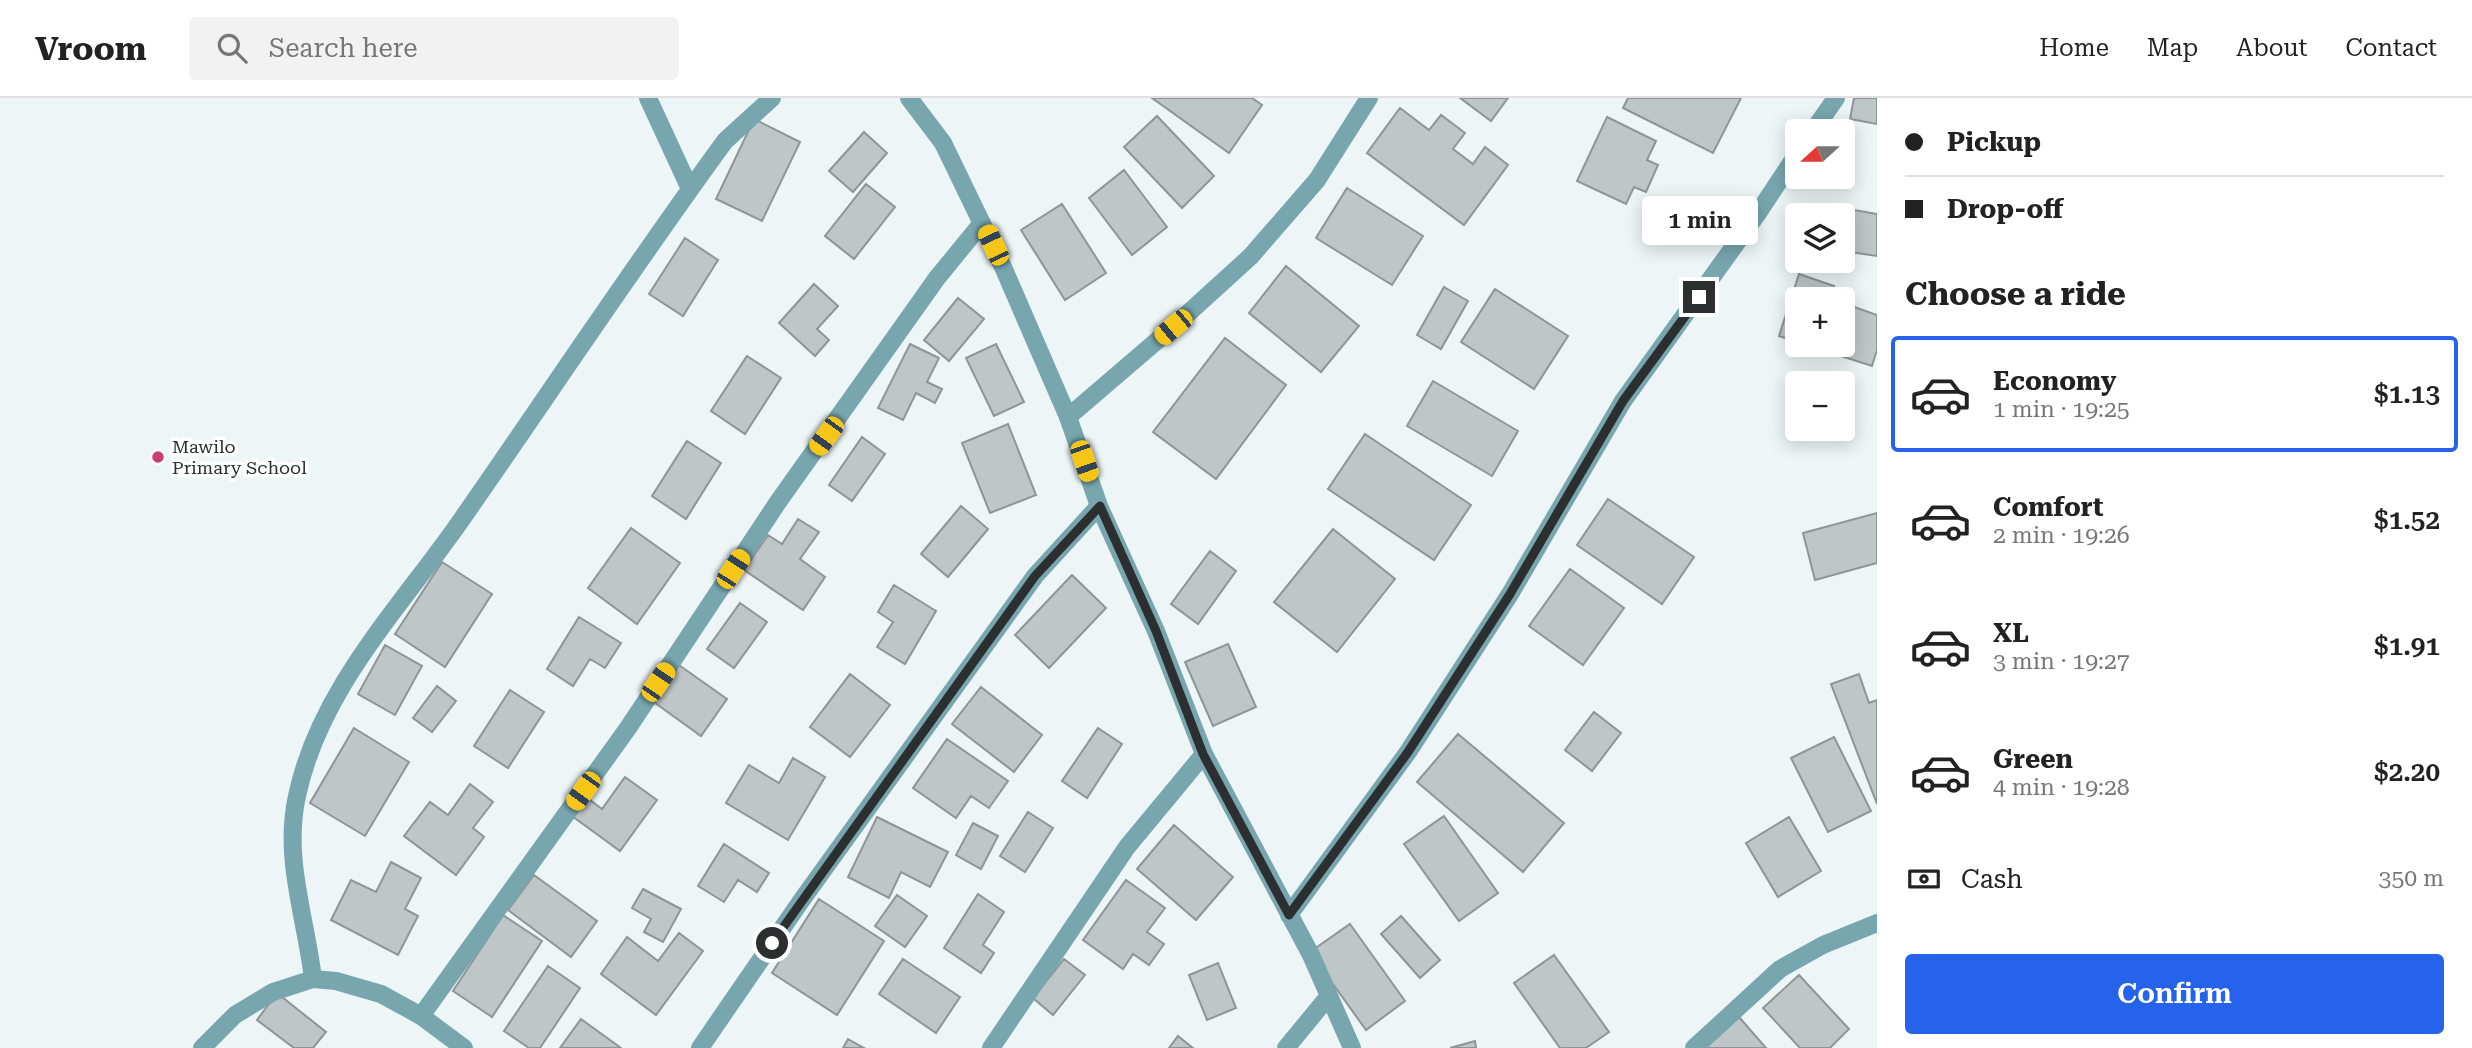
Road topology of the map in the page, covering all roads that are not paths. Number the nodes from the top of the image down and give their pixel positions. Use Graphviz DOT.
graph roads {
  1 [pos="648,98"];
  2 [pos="772,98"];
  3 [pos="909,98"];
  4 [pos="1369,98"];
  5 [pos="1836,98"];
  6 [pos="1821,119"];
  7 [pos="1785,172"];
  8 [pos="690,189"];
  9 [pos="982,223"];
  10 [pos="1068,417"];
  11 [pos="1100,506"];
  12 [pos="1203,754"];
  13 [pos="1289,915"];
  14 [pos="1877,923"];
  15 [pos="313,979"];
  16 [pos="1328,997"];
  17 [pos="421,1016"];
  18 [pos="202,1048"];
  19 [pos="464,1048"];
  20 [pos="700,1048"];
  21 [pos="991,1048"];
  22 [pos="1286,1048"];
  23 [pos="1352,1048"];
  24 [pos="1694,1048"];
  1 -- 8 [label="street"];
  2 -- 8 [label="street"];
  3 -- 9 [label="street"];
  4 -- 10 [label="street"];
  5 -- 6 [label="street"];
  7 -- 13 [label="street"];
  8 -- 15 [label="street"];
  9 -- 10 [label="street"];
  9 -- 17 [label="street"];
  10 -- 11 [label="street"];
  11 -- 12 [label="street"];
  11 -- 20 [label="street"];
  12 -- 13 [label="street"];
  12 -- 21 [label="street"];
  13 -- 16 [label="street"];
  14 -- 24 [label="street"];
  15 -- 17 [label="street"];
  15 -- 18 [label="street"];
  16 -- 22 [label="street"];
  16 -- 23 [label="street"];
  17 -- 19 [label="street"];
}
